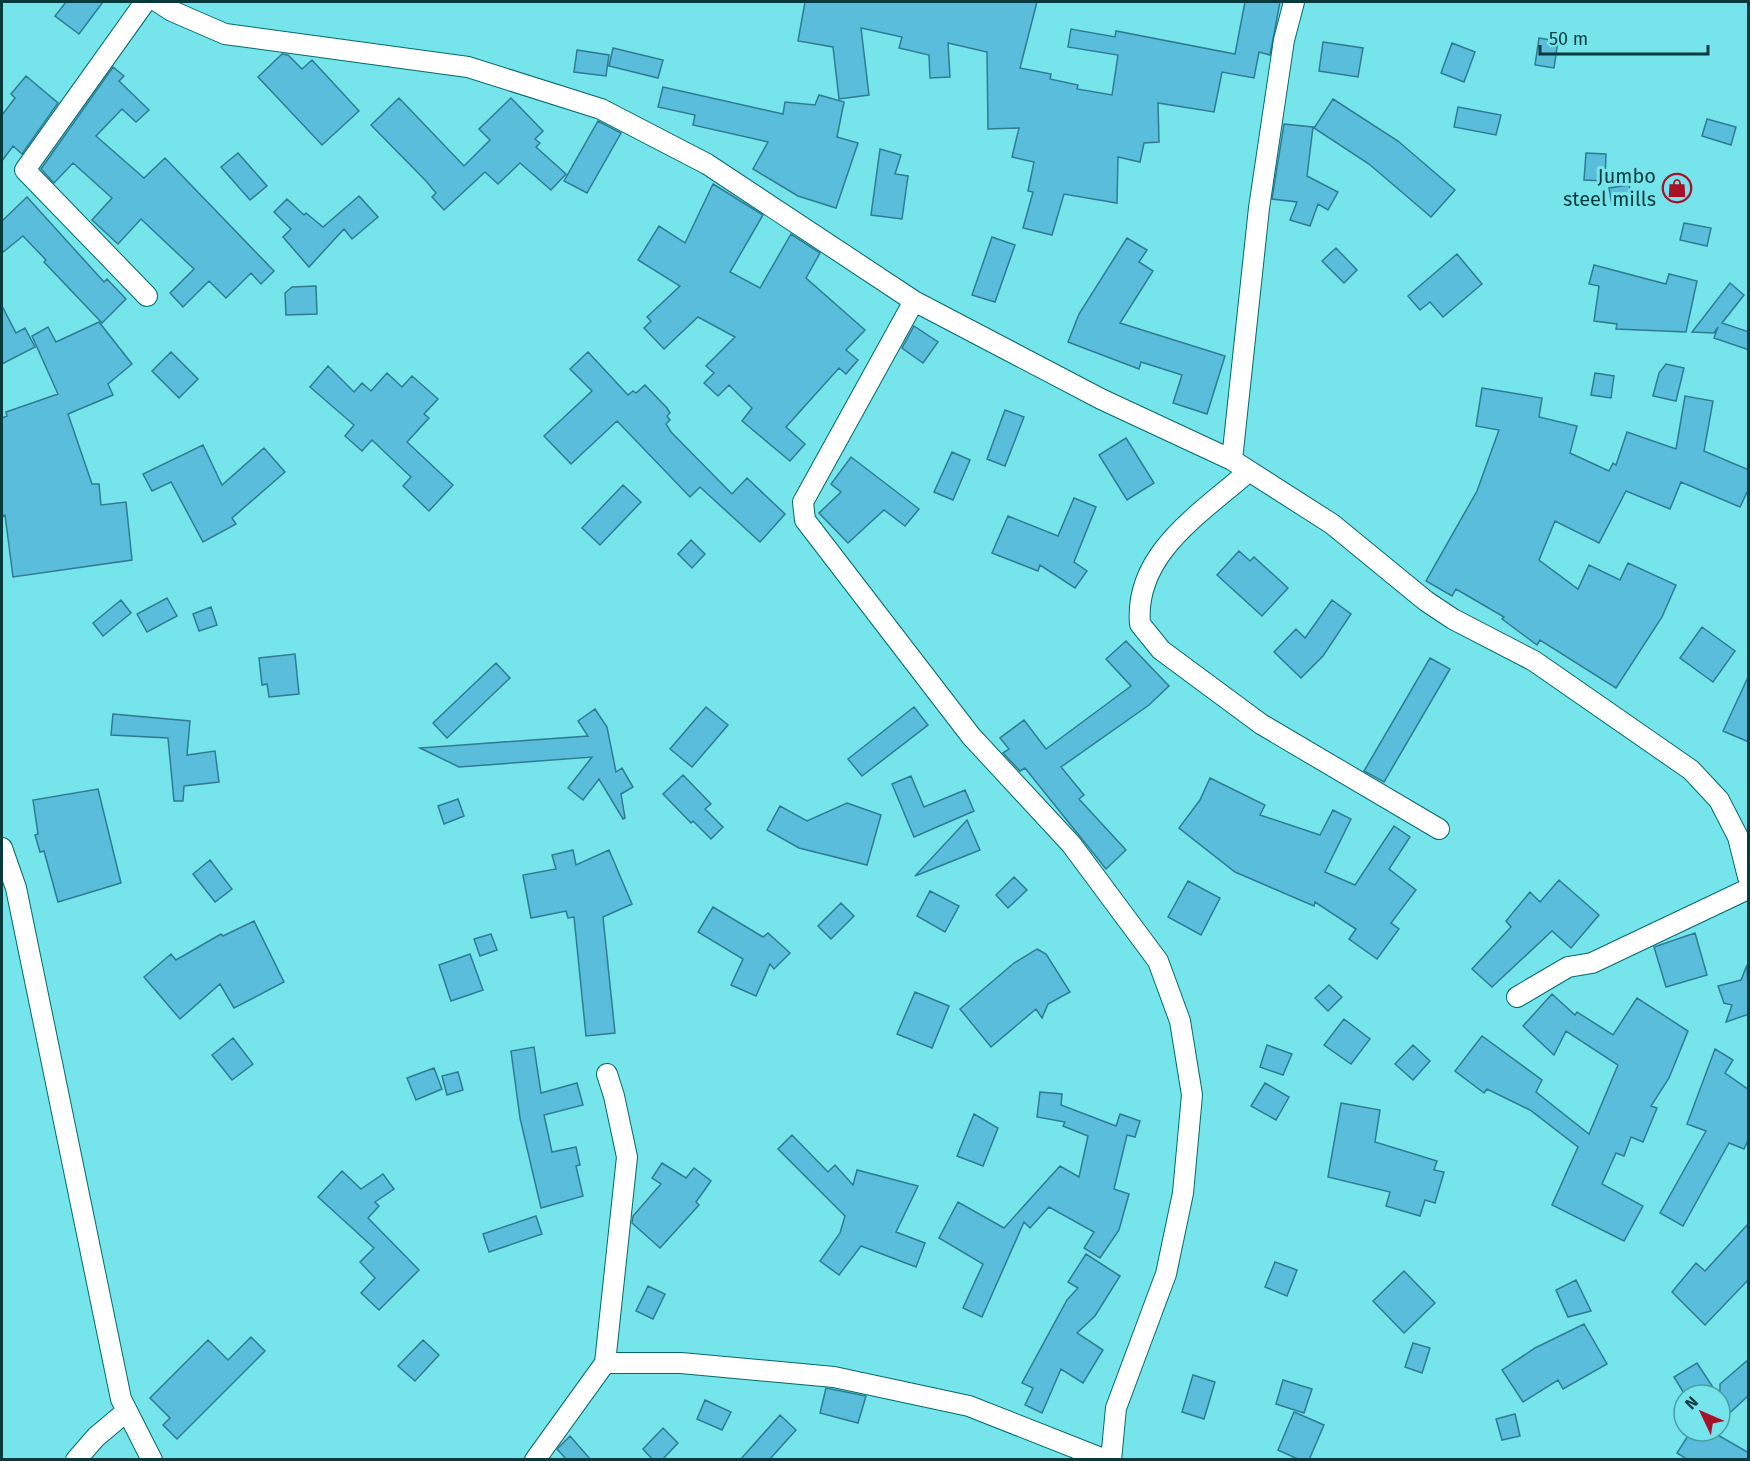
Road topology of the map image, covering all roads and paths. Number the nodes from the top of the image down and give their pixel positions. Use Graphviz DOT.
graph roads {
  1 [pos="145,2"];
  2 [pos="158,2"];
  3 [pos="1294,2"];
  4 [pos="147,296"];
  5 [pos="914,301"];
  6 [pos="1232,460"];
  7 [pos="1249,471"];
  8 [pos="1439,829"];
  9 [pos="2,848"];
  10 [pos="1749,877"];
  11 [pos="1749,889"];
  12 [pos="1517,997"];
  13 [pos="606,1074"];
  14 [pos="605,1364"];
  15 [pos="127,1411"];
  16 [pos="76,1460"];
  17 [pos="152,1460"];
  18 [pos="536,1460"];
  19 [pos="1108,1460"];
  1 -- 4 [label="street"];
  2 -- 5 [label="street"];
  3 -- 6 [label="street"];
  5 -- 6 [label="street"];
  5 -- 19 [label="street"];
  6 -- 7 [label="street"];
  7 -- 8 [label="street"];
  7 -- 10 [label="street"];
  9 -- 15 [label="street"];
  11 -- 12 [label="street"];
  13 -- 14 [label="street"];
  14 -- 18 [label="street"];
  14 -- 19 [label="street"];
  15 -- 16 [label="street"];
  15 -- 17 [label="street"];
}
